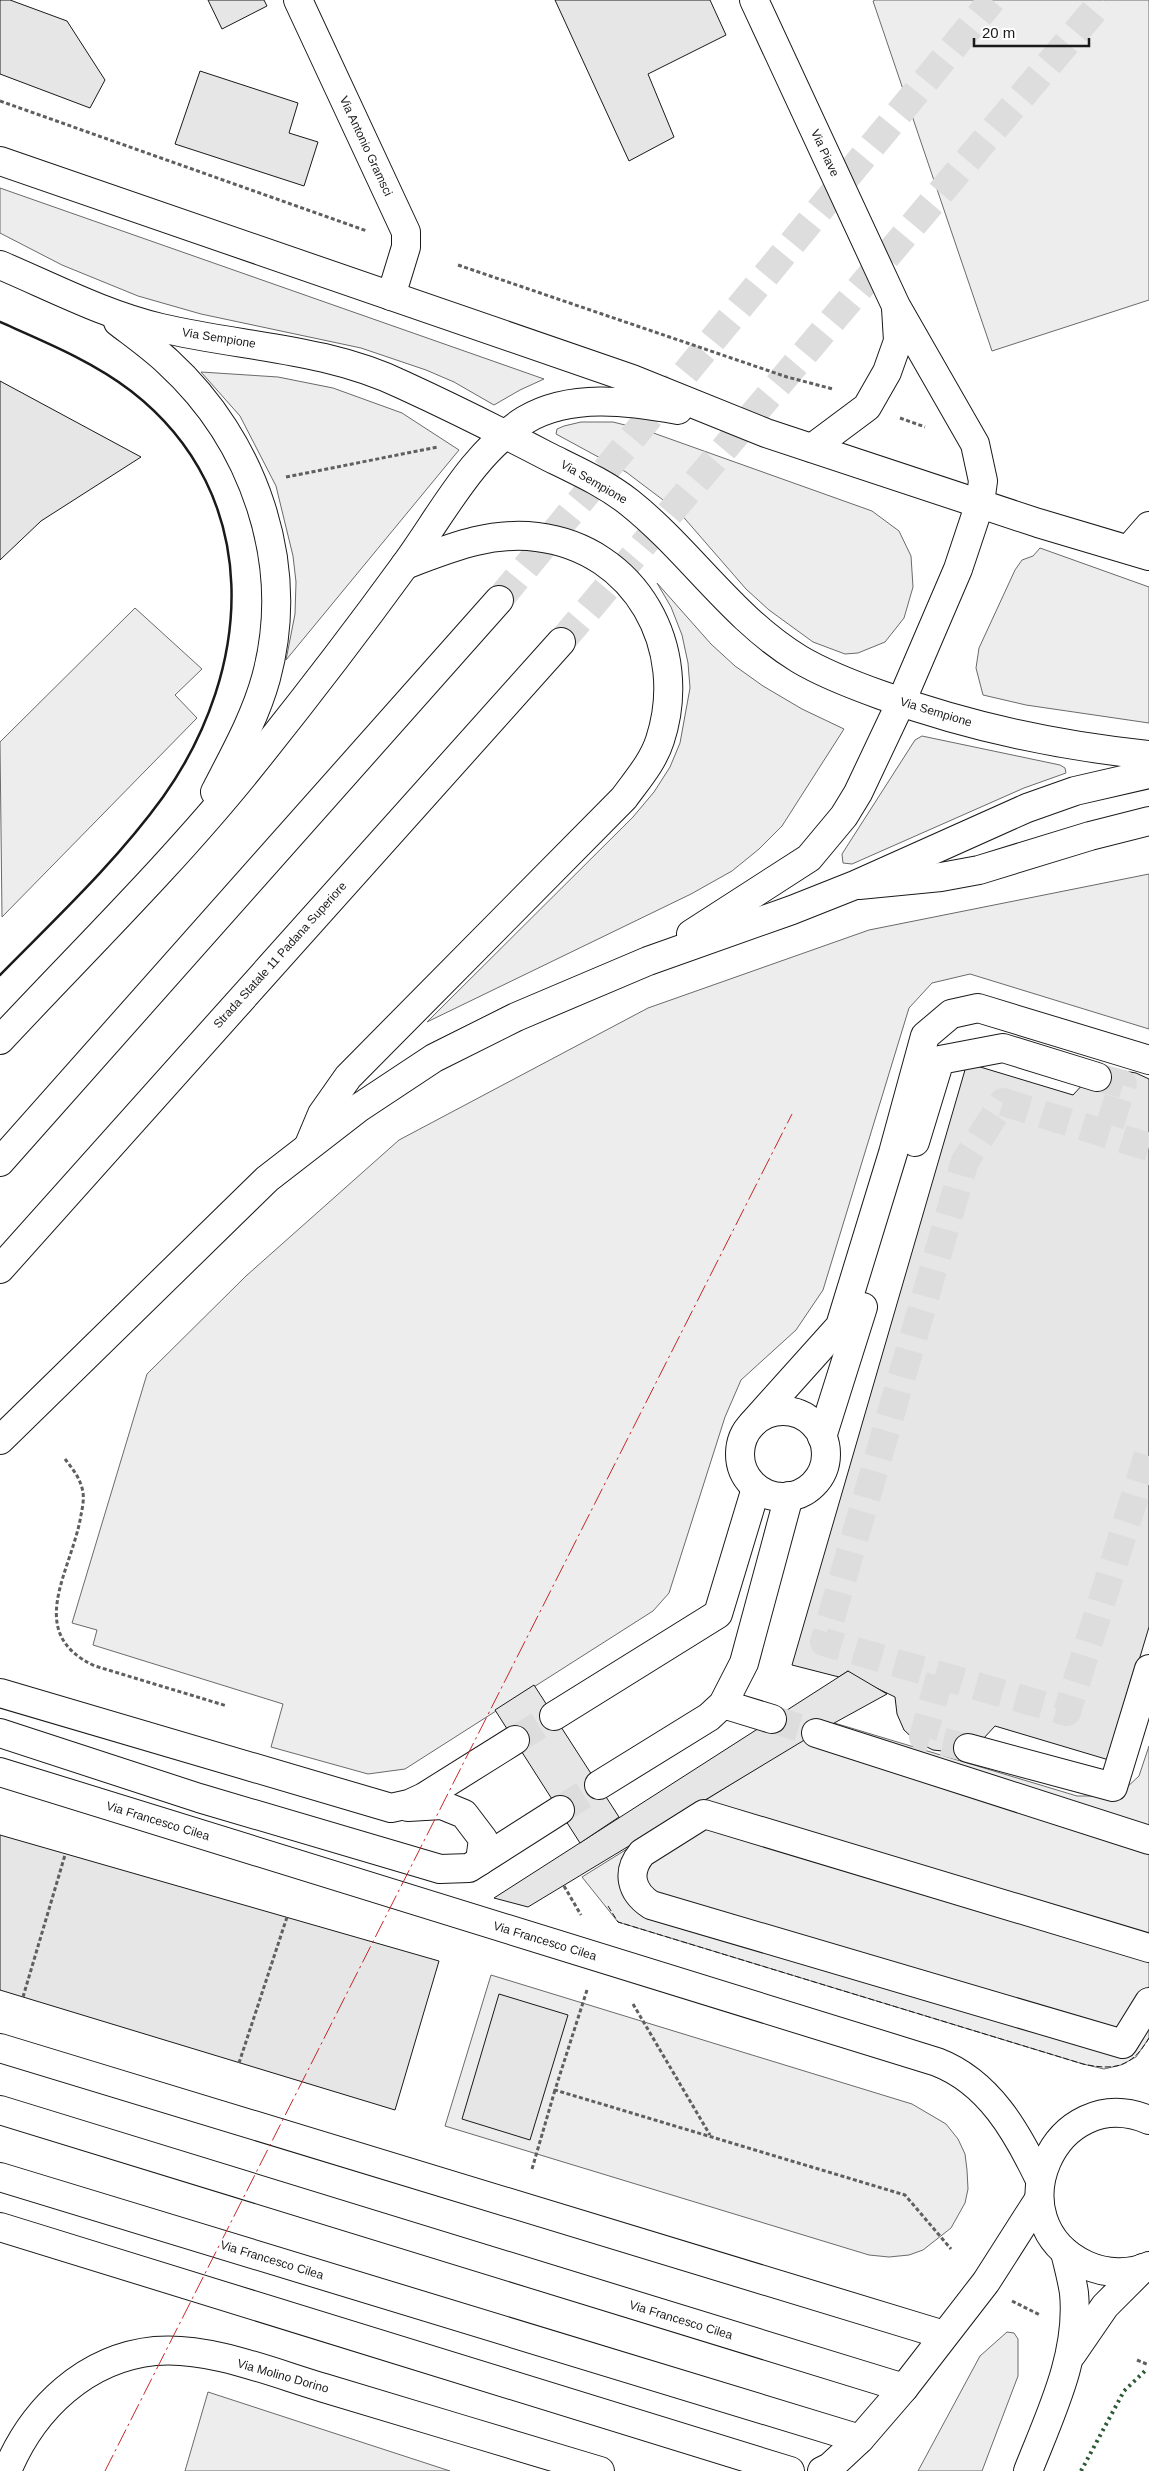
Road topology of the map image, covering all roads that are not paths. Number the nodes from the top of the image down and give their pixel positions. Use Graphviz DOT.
graph roads {
  1 [pos="298,0"];
  2 [pos="754,0"];
  3 [pos="0,161"];
  4 [pos="0,264"];
  5 [pos="391,296"];
  6 [pos="96,306"];
  7 [pos="896,306"];
  8 [pos="766,433"];
  9 [pos="505,434"];
  10 [pos="812,448"];
  11 [pos="980,503"];
  12 [pos="1149,526"];
  13 [pos="1139,553"];
  14 [pos="405,566"];
  15 [pos="499,600"];
  16 [pos="561,642"];
  17 [pos="901,702"];
  18 [pos="1149,755"];
  19 [pos="1149,774"];
  20 [pos="1149,821"];
  21 [pos="195,832"];
  22 [pos="855,885"];
  23 [pos="648,961"];
  24 [pos="0,1040"];
  25 [pos="1149,1060"];
  26 [pos="1097,1076"];
  27 [pos="308,1146"];
  28 [pos="0,1162"];
  29 [pos="0,1269"];
  30 [pos="753,1423"];
  31 [pos="822,1437"];
  32 [pos="0,1440"];
  33 [pos="756,1488"];
  34 [pos="789,1496"];
  35 [pos="1149,1669"];
  36 [pos="0,1693"];
  37 [pos="723,1704"];
  38 [pos="554,1716"];
  39 [pos="772,1719"];
  40 [pos="0,1733"];
  41 [pos="816,1733"];
  42 [pos="515,1740"];
  43 [pos="968,1748"];
  44 [pos="0,1772"];
  45 [pos="599,1785"];
  46 [pos="391,1808"];
  47 [pos="560,1810"];
  48 [pos="1149,1840"];
  49 [pos="480,1860"];
  50 [pos="1149,1948"];
  51 [pos="1149,2002"];
  52 [pos="0,2048"];
  53 [pos="0,2110"];
  54 [pos="1147,2116"];
  55 [pos="0,2177"];
  56 [pos="1039,2189"];
  57 [pos="0,2227"];
  58 [pos="1065,2252"];
  59 [pos="1147,2267"];
  60 [pos="944,2335"];
  61 [pos="1068,2361"];
  62 [pos="904,2388"];
  63 [pos="860,2439"];
  64 [pos="7,2471"];
  65 [pos="600,2471"];
  66 [pos="790,2471"];
  67 [pos="822,2471"];
  68 [pos="1028,2471"];
  1 -- 5 [label="main road, Via Antonio Gramsci"];
  2 -- 7 [label="main road, Via Piave"];
  3 -- 5 [label="main road"];
  4 -- 6 [label="main road, Via Sempione"];
  5 -- 8 [label="main road"];
  6 -- 9 [label="main road, Via Sempione"];
  6 -- 21 [label="main road"];
  7 -- 10 [label="main road, Via Piave"];
  7 -- 11 [label="main road, Via Piave"];
  8 -- 9 [label="main road"];
  8 -- 10 [label="main road"];
  9 -- 14 [label="main road"];
  9 -- 17 [label="main road, Via Sempione"];
  10 -- 11 [label="main road"];
  11 -- 13 [label="main road"];
  11 -- 17 [label="main road, Via Piave"];
  12 -- 13 [label="main road"];
  14 -- 21 [label="main road"];
  14 -- 27 [label="main road"];
  15 -- 28 [label="main road"];
  16 -- 29 [label="main road, Strada Statale 11 Padana Superiore"];
  17 -- 18 [label="main road, Via Sempione"];
  17 -- 23 [label="main road, Via Piave"];
  19 -- 22 [label="main road"];
  20 -- 22 [label="main road"];
  21 -- 24 [label="main road"];
  22 -- 23 [label="main road"];
  23 -- 27 [label="main road"];
  25 -- 30 [label="main road"];
  26 -- 31 [label="main road"];
  27 -- 32 [label="main road"];
  30 -- 31 [label="main road"];
  30 -- 33 [label="main road"];
  31 -- 34 [label="main road"];
  33 -- 34 [label="main road"];
  33 -- 38 [label="main road"];
  34 -- 37 [label="main road"];
  35 -- 43 [label="main road"];
  36 -- 46 [label="main road"];
  37 -- 39 [label="main road"];
  37 -- 45 [label="main road"];
  40 -- 49 [label="main road"];
  41 -- 48 [label="main road"];
  42 -- 46 [label="main road"];
  44 -- 56 [label="main road, Via Francesco Cilea"];
  46 -- 49 [label="main road"];
  47 -- 49 [label="main road"];
  50 -- 51 [label="main road"];
  52 -- 60 [label="main road"];
  53 -- 62 [label="main road, Via Francesco Cilea"];
  54 -- 56 [label="main road"];
  55 -- 63 [label="main road, Via Francesco Cilea"];
  56 -- 58 [label="main road, Via Francesco Cilea"];
  56 -- 60 [label="main road"];
  57 -- 66 [label="main road"];
  58 -- 59 [label="main road"];
  58 -- 61 [label="main road"];
  59 -- 61 [label="main road"];
  60 -- 62 [label="main road"];
  61 -- 68 [label="main road"];
  62 -- 63 [label="main road"];
  63 -- 67 [label="main road"];
  64 -- 65 [label="main road, Via Molino Dorino"];
}
